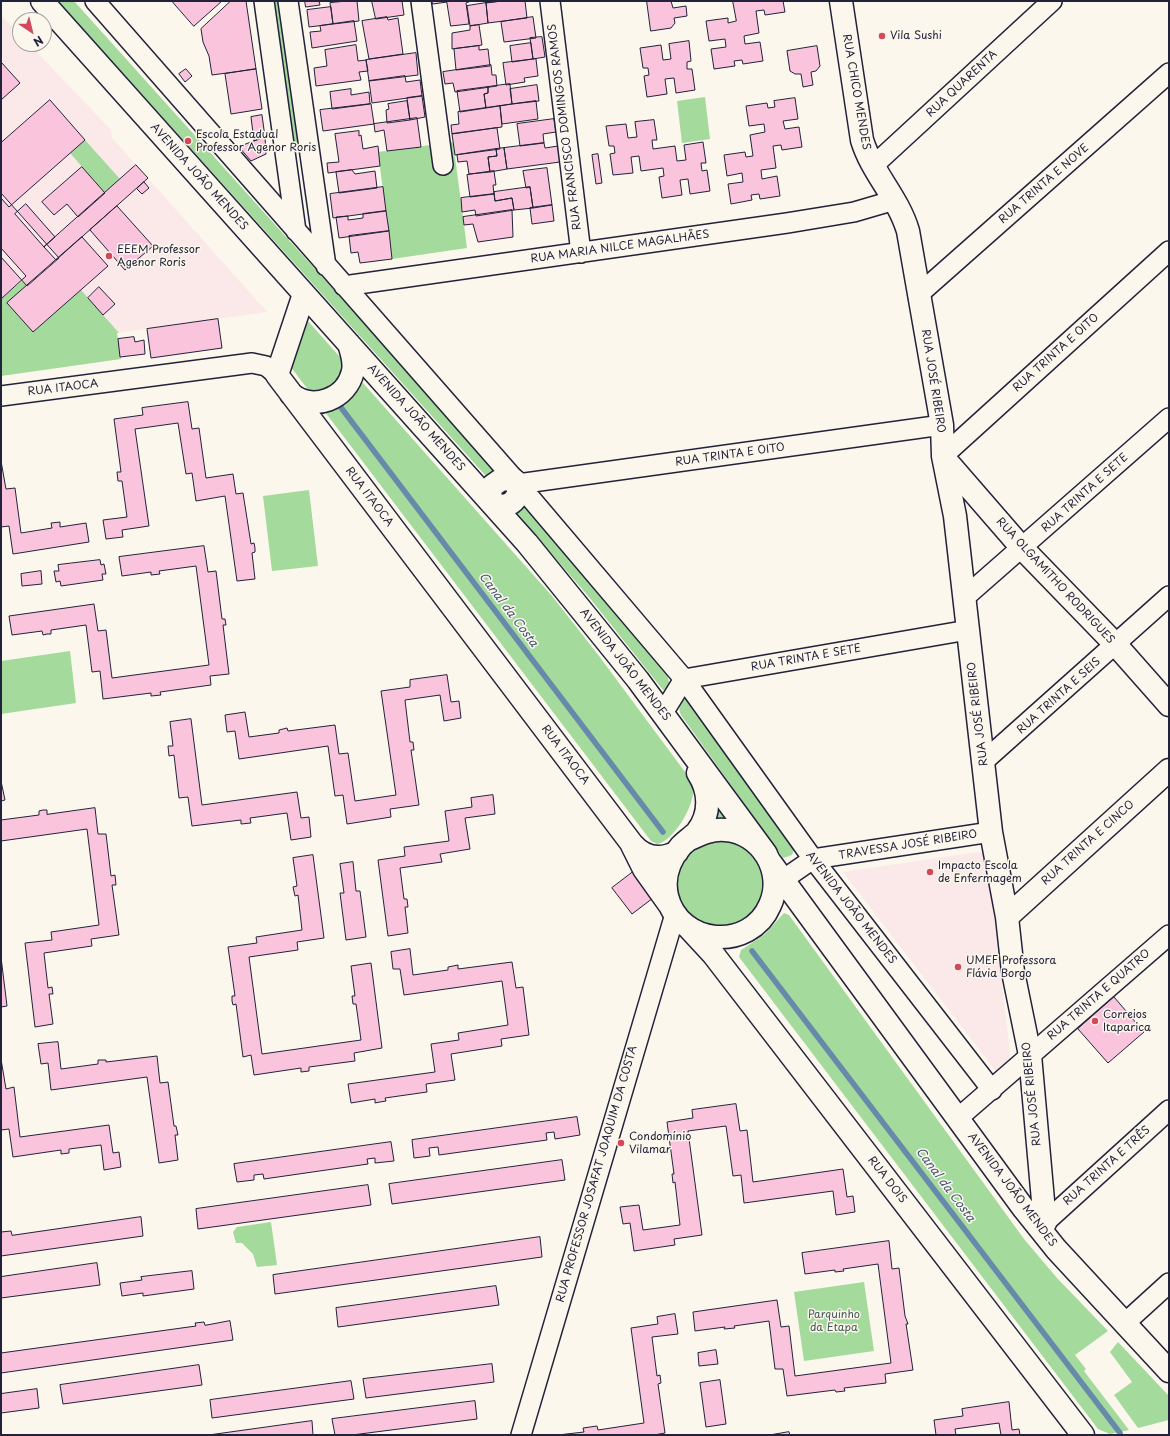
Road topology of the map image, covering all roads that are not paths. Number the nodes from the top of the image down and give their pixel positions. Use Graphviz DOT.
graph roads {
  1 [pos="42,1"];
  2 [pos="95,1"];
  3 [pos="264,1"];
  4 [pos="288,1"];
  5 [pos="421,1"];
  6 [pos="550,1"];
  7 [pos="841,1"];
  8 [pos="1052,1"];
  9 [pos="1169,74"];
  10 [pos="286,158"];
  11 [pos="310,161"];
  12 [pos="443,165"];
  13 [pos="873,166"];
  14 [pos="291,196"];
  15 [pos="895,200"];
  16 [pos="273,204"];
  17 [pos="296,231"];
  18 [pos="1169,251"];
  19 [pos="581,253"];
  20 [pos="326,266"];
  21 [pos="344,286"];
  22 [pos="304,294"];
  23 [pos="918,294"];
  24 [pos="334,328"];
  25 [pos="288,341"];
  26 [pos="349,344"];
  27 [pos="277,375"];
  28 [pos="291,394"];
  29 [pos="1,396"];
  30 [pos="1169,418"];
  31 [pos="942,425"];
  32 [pos="943,456"];
  33 [pos="505,493"];
  34 [pos="1022,548"];
  35 [pos="1169,596"];
  36 [pos="964,598"];
  37 [pos="968,630"];
  38 [pos="1116,645"];
  39 [pos="684,679"];
  40 [pos="1169,705"];
  41 [pos="662,713"];
  42 [pos="681,738"];
  43 [pos="984,762"];
  44 [pos="1169,770"];
  45 [pos="991,832"];
  46 [pos="632,844"];
  47 [pos="683,845"];
  48 [pos="768,858"];
  49 [pos="813,859"];
  50 [pos="784,879"];
  51 [pos="677,916"];
  52 [pos="1006,917"];
  53 [pos="1169,935"];
  54 [pos="1030,1055"];
  55 [pos="992,1090"];
  56 [pos="1169,1110"];
  57 [pos="957,1119"];
  58 [pos="1042,1226"];
  59 [pos="1169,1283"];
  60 [pos="1125,1323"];
  61 [pos="1169,1370"];
  62 [pos="521,1435"];
  63 [pos="1082,1435"];
  1 -- 22 [label="main road, AVENIDA JOÃO MENDES"];
  2 -- 16 [label="street"];
  3 -- 10 [label="street"];
  4 -- 11 [label="street"];
  5 -- 12 [label="street"];
  6 -- 19 [label="street, RUA FRANCISCO DOMINGOS RAMOS"];
  7 -- 13 [label="main road, RUA CHICO MENDES"];
  8 -- 13 [label="street, RUA QUARENTA"];
  9 -- 23 [label="street, RUA TRINTA E NOVE"];
  10 -- 11 [label="street"];
  10 -- 14 [label="street"];
  11 -- 14 [label="street"];
  11 -- 20 [label="street"];
  13 -- 15 [label="main road, RUA CHICO MENDES"];
  14 -- 16 [label="street"];
  14 -- 17 [label="street"];
  15 -- 19 [label="street, RUA MARIA NILCE MAGALHÃES"];
  15 -- 23 [label="main road, RUA JOSÉ RIBEIRO"];
  16 -- 17 [label="street, AVENIDA JOÃO MENDES"];
  17 -- 20 [label="street, AVENIDA JOÃO MENDES"];
  18 -- 32 [label="street, RUA TRINTA E OITO"];
  19 -- 21 [label="street, RUA MARIA NILCE MAGALHÃES"];
  20 -- 21 [label="street, AVENIDA JOÃO MENDES"];
  21 -- 33 [label="street, AVENIDA JOÃO MENDES"];
  22 -- 24 [label="main road, AVENIDA JOÃO MENDES"];
  22 -- 25 [label="main road"];
  23 -- 31 [label="main road, RUA JOSÉ RIBEIRO"];
  24 -- 25 [label="main road"];
  24 -- 26 [label="main road, AVENIDA JOÃO MENDES"];
  25 -- 27 [label="main road"];
  26 -- 28 [label="main road"];
  26 -- 33 [label="main road, AVENIDA JOÃO MENDES"];
  27 -- 28 [label="main road, RUA ITAOCA"];
  27 -- 29 [label="street, RUA ITAOCA"];
  28 -- 46 [label="main road, RUA ITAOCA"];
  30 -- 34 [label="street, RUA TRINTA E SETE"];
  31 -- 32 [label="main road, RUA JOSÉ RIBEIRO"];
  31 -- 33 [label="street, RUA TRINTA E OITO"];
  32 -- 34 [label="main road, RUA OLGAMITHO RODRIGUES"];
  32 -- 36 [label="main road, RUA JOSÉ RIBEIRO"];
  33 -- 39 [label="street, AVENIDA JOÃO MENDES"];
  33 -- 41 [label="main road, AVENIDA JOÃO MENDES"];
  34 -- 36 [label="street, RUA TRINTA E SETE"];
  34 -- 38 [label="main road, RUA OLGAMITHO RODRIGUES"];
  35 -- 38 [label="street, RUA TRINTA E SEIS"];
  36 -- 37 [label="main road, RUA JOSÉ RIBEIRO"];
  37 -- 39 [label="street, RUA TRINTA E SETE"];
  37 -- 43 [label="main road, RUA JOSÉ RIBEIRO"];
  38 -- 40 [label="main road, RUA OLGAMITHO RODRIGUES"];
  38 -- 43 [label="street, RUA TRINTA E SEIS"];
  39 -- 41 [label="street"];
  39 -- 49 [label="street, AVENIDA JOÃO MENDES"];
  41 -- 42 [label="main road, AVENIDA JOÃO MENDES"];
  42 -- 47 [label="main road"];
  42 -- 48 [label="main road, AVENIDA JOÃO MENDES"];
  43 -- 45 [label="main road, RUA JOSÉ RIBEIRO"];
  44 -- 52 [label="main road, RUA TRINTA E CINCO"];
  45 -- 49 [label="street, TRAVESSA JOSÉ RIBEIRO"];
  45 -- 52 [label="main road, RUA JOSÉ RIBEIRO"];
  46 -- 47 [label="main road"];
  46 -- 51 [label="main road, RUA DOIS"];
  47 -- 48 [label="main road"];
  47 -- 51 [label="main road"];
  48 -- 50 [label="main road, AVENIDA JOÃO MENDES"];
  48 -- 51 [label="main road"];
  49 -- 50 [label="street, TRAVESSA JOSÉ RIBEIRO"];
  49 -- 55 [label="street, AVENIDA JOÃO MENDES"];
  50 -- 57 [label="main road, AVENIDA JOÃO MENDES"];
  51 -- 62 [label="street, RUA PROFESSOR JOSAFAT JOAQUIM DA COSTA"];
  51 -- 63 [label="main road, RUA DOIS"];
  52 -- 54 [label="main road, RUA JOSÉ RIBEIRO"];
  53 -- 54 [label="street, RUA TRINTA E QUATRO"];
  54 -- 55 [label="street, RUA TRINTA E QUATRO"];
  54 -- 58 [label="main road, RUA JOSÉ RIBEIRO"];
  55 -- 57 [label="street, RUA TRINTA E QUATRO"];
  56 -- 58 [label="street, RUA TRINTA E TRÊS"];
  57 -- 58 [label="main road, AVENIDA JOÃO MENDES"];
  58 -- 60 [label="main road, AVENIDA JOÃO MENDES"];
  59 -- 60 [label="street"];
  60 -- 61 [label="main road, AVENIDA JOÃO MENDES"];
}
